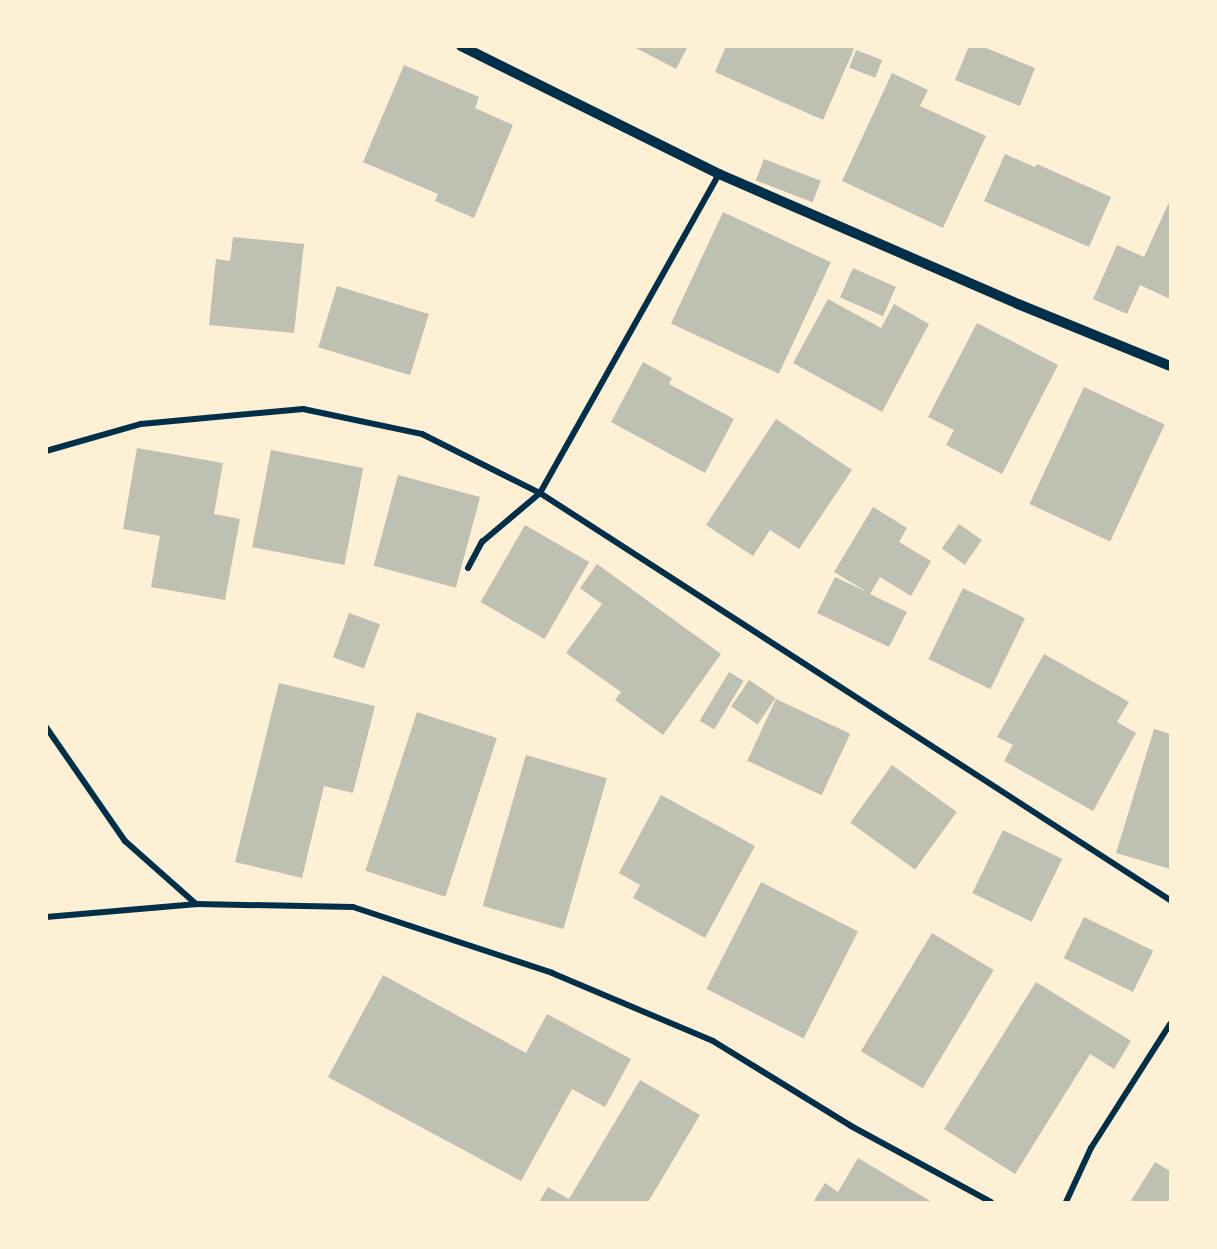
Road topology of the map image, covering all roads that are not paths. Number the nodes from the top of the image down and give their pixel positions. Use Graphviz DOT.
graph roads {
  1 [pos="461,46"];
  2 [pos="719,174"];
  3 [pos="1170,366"];
  4 [pos="46,451"];
  5 [pos="540,493"];
  6 [pos="468,568"];
  7 [pos="46,727"];
  8 [pos="1170,900"];
  9 [pos="197,904"];
  10 [pos="46,917"];
  11 [pos="1170,1024"];
  12 [pos="991,1203"];
  13 [pos="1066,1203"];
  1 -- 2 [label="street"];
  2 -- 3 [label="street"];
  2 -- 5 [label="street"];
  4 -- 5 [label="street"];
  5 -- 6 [label="street"];
  5 -- 8 [label="street"];
  7 -- 9 [label="street"];
  9 -- 10 [label="street"];
  9 -- 12 [label="street"];
  11 -- 13 [label="street"];
}
